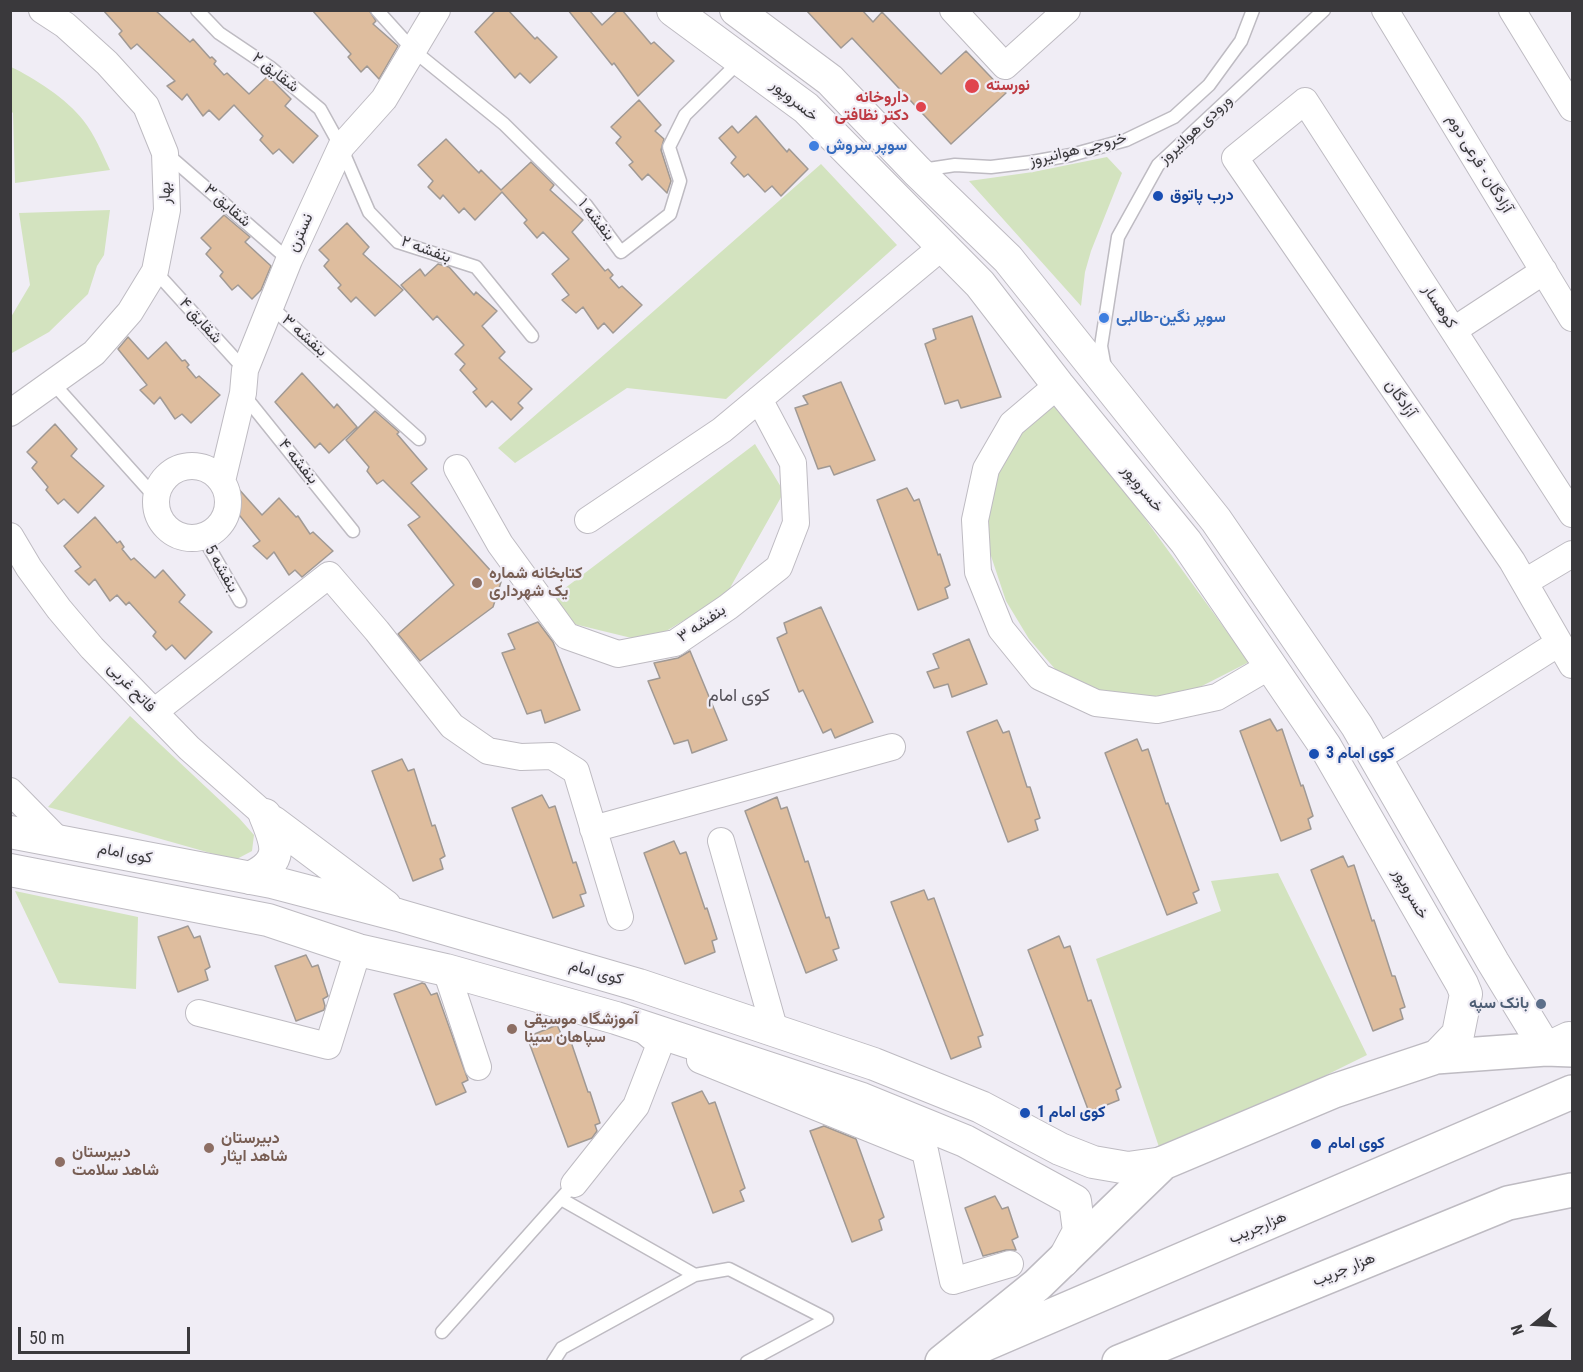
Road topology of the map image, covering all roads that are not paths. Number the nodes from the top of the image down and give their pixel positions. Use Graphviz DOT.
graph roads {
  1 [pos="42,10"];
  2 [pos="197,10"];
  3 [pos="377,10"];
  4 [pos="437,10"];
  5 [pos="673,10"];
  6 [pos="736,10"];
  7 [pos="953,10"];
  8 [pos="1067,10"];
  9 [pos="1253,10"];
  10 [pos="1324,10"];
  11 [pos="1384,10"];
  12 [pos="1512,10"];
  13 [pos="414,51"];
  14 [pos="741,60"];
  15 [pos="1572,108"];
  16 [pos="341,147"];
  17 [pos="165,153"];
  18 [pos="1235,158"];
  19 [pos="916,171"];
  20 [pos="894,196"];
  21 [pos="943,246"];
  22 [pos="289,260"];
  23 [pos="1544,271"];
  24 [pos="155,272"];
  25 [pos="270,306"];
  26 [pos="1572,318"];
  27 [pos="1454,330"];
  28 [pos="532,336"];
  29 [pos="52,382"];
  30 [pos="244,382"];
  31 [pos="1107,384"];
  32 [pos="1058,385"];
  33 [pos="759,399"];
  34 [pos="10,413"];
  35 [pos="418,440"];
  36 [pos="457,468"];
  37 [pos="222,481"];
  38 [pos="156,498"];
  39 [pos="1572,513"];
  40 [pos="588,520"];
  41 [pos="353,531"];
  42 [pos="10,536"];
  43 [pos="202,537"];
  44 [pos="1572,554"];
  45 [pos="1258,582"];
  46 [pos="1525,582"];
  47 [pos="240,602"];
  48 [pos="1230,606"];
  49 [pos="1559,643"];
  50 [pos="1572,665"];
  51 [pos="1270,666"];
  52 [pos="154,712"];
  53 [pos="892,747"];
  54 [pos="1376,759"];
  55 [pos="10,791"];
  56 [pos="269,818"];
  57 [pos="593,829"];
  58 [pos="10,832"];
  59 [pos="721,841"];
  60 [pos="60,842"];
  61 [pos="10,870"];
  62 [pos="250,878"];
  63 [pos="353,903"];
  64 [pos="398,915"];
  65 [pos="620,917"];
  66 [pos="350,947"];
  67 [pos="1493,962"];
  68 [pos="446,970"];
  69 [pos="1462,984"];
  70 [pos="199,1013"];
  71 [pos="604,1026"];
  72 [pos="775,1031"];
  73 [pos="650,1035"];
  74 [pos="1564,1045"];
  75 [pos="1436,1057"];
  76 [pos="478,1067"];
  77 [pos="1572,1092"];
  78 [pos="1060,1149"];
  79 [pos="1163,1163"];
  80 [pos="1572,1175"];
  81 [pos="1042,1183"];
  82 [pos="1572,1190"];
  83 [pos="568,1192"];
  84 [pos="1508,1203"];
  85 [pos="1063,1262"];
  86 [pos="1010,1264"];
  87 [pos="695,1275"];
  88 [pos="442,1332"];
  89 [pos="554,1362"];
  90 [pos="747,1362"];
  91 [pos="943,1362"];
  92 [pos="1119,1362"];
  1 -- 17 [label="street, بهار"];
  2 -- 16 [label="lane, شقایق ۲"];
  3 -- 13 [label="lane"];
  4 -- 13 [label="street, نسترن"];
  5 -- 14 [label="street, خسروپور"];
  6 -- 19 [label="street"];
  7 -- 8 [label="street"];
  9 -- 19 [label="lane, خروجی هوانیروز"];
  10 -- 31 [label="lane, ورودی هوانیروز"];
  11 -- 23 [label="street, آزادگان - فرعی دوم"];
  12 -- 15 [label="street"];
  13 -- 14 [label="lane, بنفشه ۱"];
  13 -- 16 [label="street, نسترن"];
  14 -- 20 [label="street, خسروپور"];
  16 -- 22 [label="street, نسترن"];
  16 -- 28 [label="lane, بنفشه ۲"];
  17 -- 22 [label="lane, شقایق ۳"];
  17 -- 24 [label="street, بهار"];
  18 -- 27 [label="street, کوهسار"];
  18 -- 46 [label="street, آزادگان"];
  19 -- 20 [label="street"];
  19 -- 31 [label="street"];
  20 -- 21 [label="street, خسروپور"];
  21 -- 32 [label="street, خسروپور"];
  21 -- 33 [label="street"];
  22 -- 25 [label="street, نسترن"];
  23 -- 26 [label="street, آزادگان - فرعی دوم"];
  23 -- 27 [label="street"];
  24 -- 29 [label="street, بهار"];
  24 -- 30 [label="lane, شقایق ۴"];
  25 -- 30 [label="street, نسترن"];
  25 -- 35 [label="lane, بنفشه ۳"];
  27 -- 39 [label="street, کوهسار"];
  29 -- 34 [label="street, بهار"];
  29 -- 38 [label="lane"];
  30 -- 37 [label="street, نسترن"];
  30 -- 41 [label="lane, بنفشه ۴"];
  31 -- 45 [label="street"];
  32 -- 48 [label="street, خسروپور"];
  32 -- 51 [label="street"];
  33 -- 36 [label="street, بنفشه ۳"];
  33 -- 40 [label="street"];
  37 -- 38 [label="street"];
  37 -- 43 [label="street"];
  38 -- 43 [label="street"];
  42 -- 52 [label="street, فاتح غربی"];
  43 -- 47 [label="lane, بنفشه 5"];
  44 -- 46 [label="street"];
  45 -- 48 [label="street"];
  45 -- 54 [label="street"];
  46 -- 49 [label="street, آزادگان"];
  48 -- 51 [label="street, خسروپور"];
  49 -- 50 [label="street, آزادگان"];
  49 -- 54 [label="street"];
  51 -- 69 [label="street, خسروپور"];
  52 -- 56 [label="street, فاتح غربی"];
  52 -- 57 [label="street"];
  53 -- 57 [label="street"];
  54 -- 67 [label="street"];
  55 -- 60 [label="street"];
  56 -- 62 [label="street"];
  56 -- 64 [label="street"];
  57 -- 65 [label="street"];
  58 -- 60 [label="street, کوی امام"];
  59 -- 72 [label="street"];
  60 -- 62 [label="street, کوی امام"];
  61 -- 66 [label="street"];
  62 -- 63 [label="street, کوی امام"];
  63 -- 64 [label="street, کوی امام"];
  63 -- 66 [label="street"];
  64 -- 72 [label="street, کوی امام"];
  66 -- 68 [label="street"];
  66 -- 70 [label="street"];
  67 -- 69 [label="street"];
  67 -- 74 [label="street"];
  68 -- 73 [label="street"];
  68 -- 76 [label="street"];
  69 -- 75 [label="street, خسروپور"];
  71 -- 73 [label="street"];
  72 -- 78 [label="street, کوی امام"];
  73 -- 81 [label="street"];
  73 -- 83 [label="street"];
  73 -- 86 [label="street"];
  74 -- 75 [label="main road"];
  75 -- 79 [label="main road"];
  77 -- 91 [label="main road, هزارجریب"];
  78 -- 79 [label="street, کوی امام"];
  78 -- 81 [label="street"];
  79 -- 85 [label="main road"];
  80 -- 84 [label="main road"];
  81 -- 85 [label="street"];
  82 -- 84 [label="main road, هزار جریب"];
  83 -- 87 [label="lane"];
  83 -- 88 [label="lane"];
  84 -- 92 [label="main road, هزار جریب"];
  85 -- 91 [label="main road"];
  87 -- 89 [label="lane"];
  87 -- 90 [label="lane"];
}
